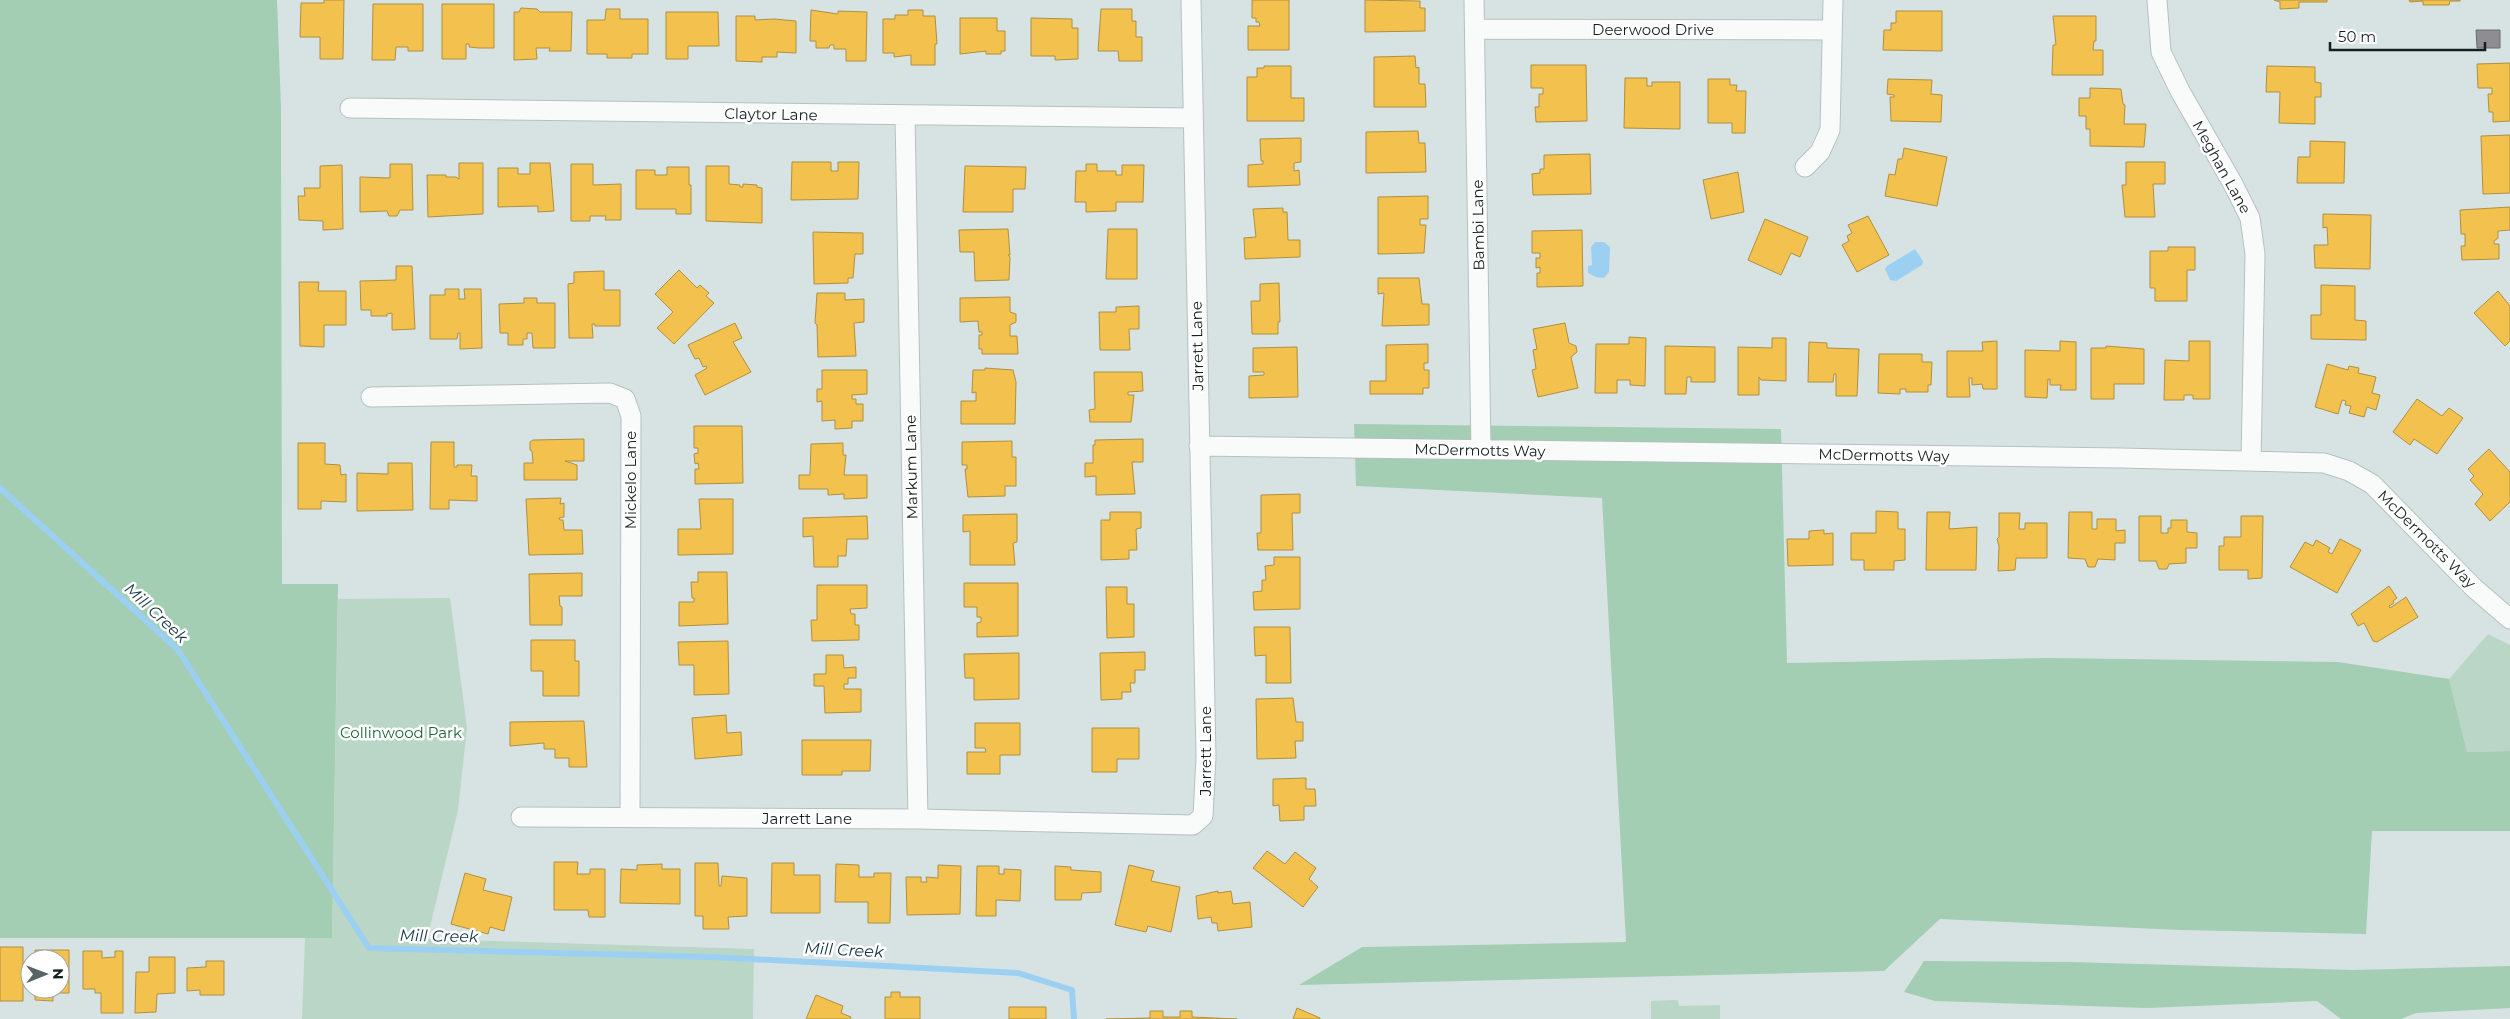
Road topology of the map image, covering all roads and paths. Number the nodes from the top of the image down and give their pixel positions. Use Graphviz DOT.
graph roads {
  1 [pos="1190,0"];
  2 [pos="1474,0"];
  3 [pos="1833,0"];
  4 [pos="2158,0"];
  5 [pos="1475,29"];
  6 [pos="1832,30"];
  7 [pos="350,108"];
  8 [pos="905,116"];
  9 [pos="1191,118"];
  10 [pos="1805,167"];
  11 [pos="371,397"];
  12 [pos="1199,446"];
  13 [pos="1481,450"];
  14 [pos="2252,462"];
  15 [pos="2510,619"];
  16 [pos="521,817"];
  17 [pos="630,817"];
  18 [pos="918,819"];
  1 -- 9 [label="street, Jarrett Lane"];
  2 -- 5 [label="street, Bambi Lane"];
  3 -- 6 [label="street"];
  4 -- 14 [label="street, Meghan Lane"];
  5 -- 6 [label="street, Deerwood Drive"];
  5 -- 13 [label="street, Bambi Lane"];
  6 -- 10 [label="street"];
  7 -- 8 [label="street, Claytor Lane"];
  8 -- 9 [label="street, Claytor Lane"];
  8 -- 18 [label="street, Markum Lane"];
  9 -- 12 [label="street, Jarrett Lane"];
  11 -- 17 [label="street, Mickelo Lane"];
  12 -- 13 [label="street, McDermotts Way"];
  12 -- 18 [label="street, Jarrett Lane"];
  13 -- 14 [label="street, McDermotts Way"];
  14 -- 15 [label="street, McDermotts Way"];
  16 -- 17 [label="street, Jarrett Lane"];
  17 -- 18 [label="street, Jarrett Lane"];
}
